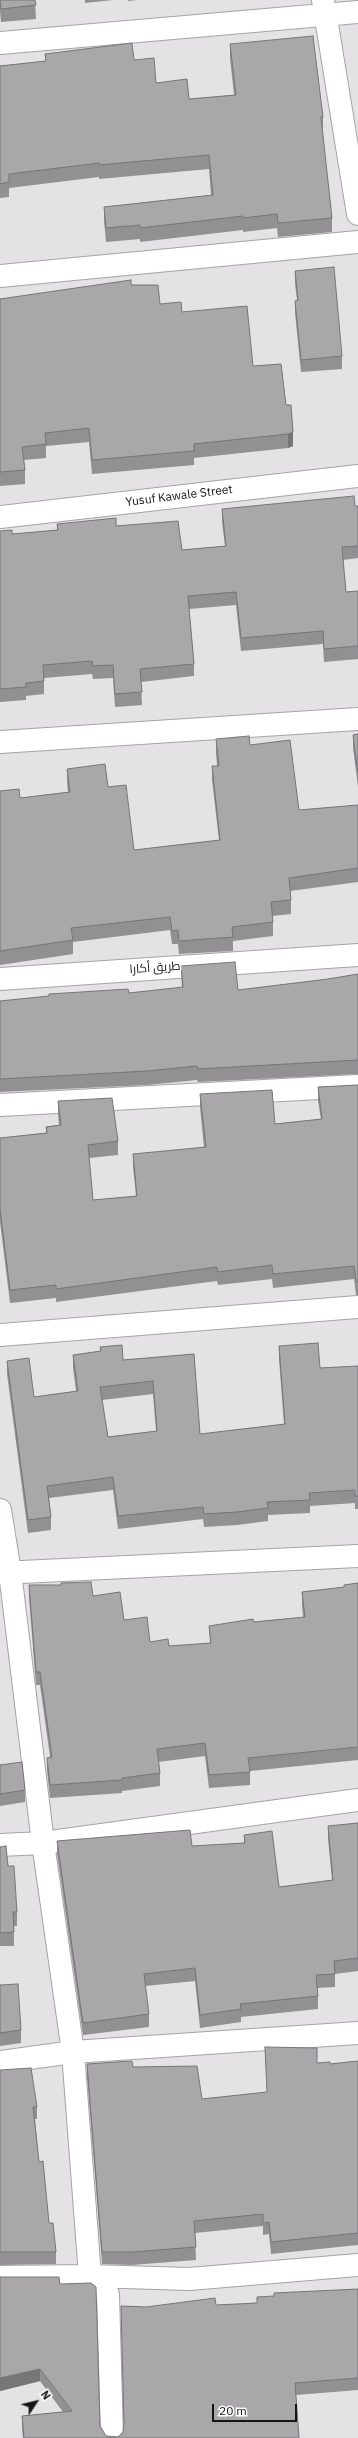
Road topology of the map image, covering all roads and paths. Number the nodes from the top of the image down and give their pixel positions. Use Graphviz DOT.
graph roads {
  1 [pos="324,8"];
  2 [pos="358,12"];
  3 [pos="0,43"];
  4 [pos="358,214"];
  5 [pos="358,242"];
  6 [pos="0,276"];
  7 [pos="358,476"];
  8 [pos="0,517"];
  9 [pos="358,719"];
  10 [pos="0,742"];
  11 [pos="358,955"];
  12 [pos="0,979"];
  13 [pos="358,1086"];
  14 [pos="0,1105"];
  15 [pos="358,1307"];
  16 [pos="0,1335"];
  17 [pos="0,1510"];
  18 [pos="358,1556"];
  19 [pos="5,1572"];
  20 [pos="358,1800"];
  21 [pos="43,1843"];
  22 [pos="0,1846"];
  23 [pos="358,2033"];
  24 [pos="73,2052"];
  25 [pos="0,2062"];
  26 [pos="358,2265"];
  27 [pos="90,2276"];
  28 [pos="0,2277"];
  29 [pos="112,2438"];
  1 -- 2 [label="street"];
  1 -- 3 [label="street"];
  1 -- 4 [label="street"];
  5 -- 6 [label="street"];
  7 -- 8 [label="street, Yusuf Kawale Street"];
  9 -- 10 [label="street"];
  11 -- 12 [label="street, طريق أكارا"];
  13 -- 14 [label="street"];
  15 -- 16 [label="street"];
  17 -- 19 [label="street"];
  18 -- 19 [label="street"];
  19 -- 21 [label="street"];
  20 -- 21 [label="street"];
  21 -- 22 [label="street"];
  21 -- 24 [label="street"];
  23 -- 24 [label="street"];
  24 -- 25 [label="street"];
  24 -- 27 [label="street"];
  26 -- 27 [label="street"];
  27 -- 28 [label="street"];
  27 -- 29 [label="street"];
}
